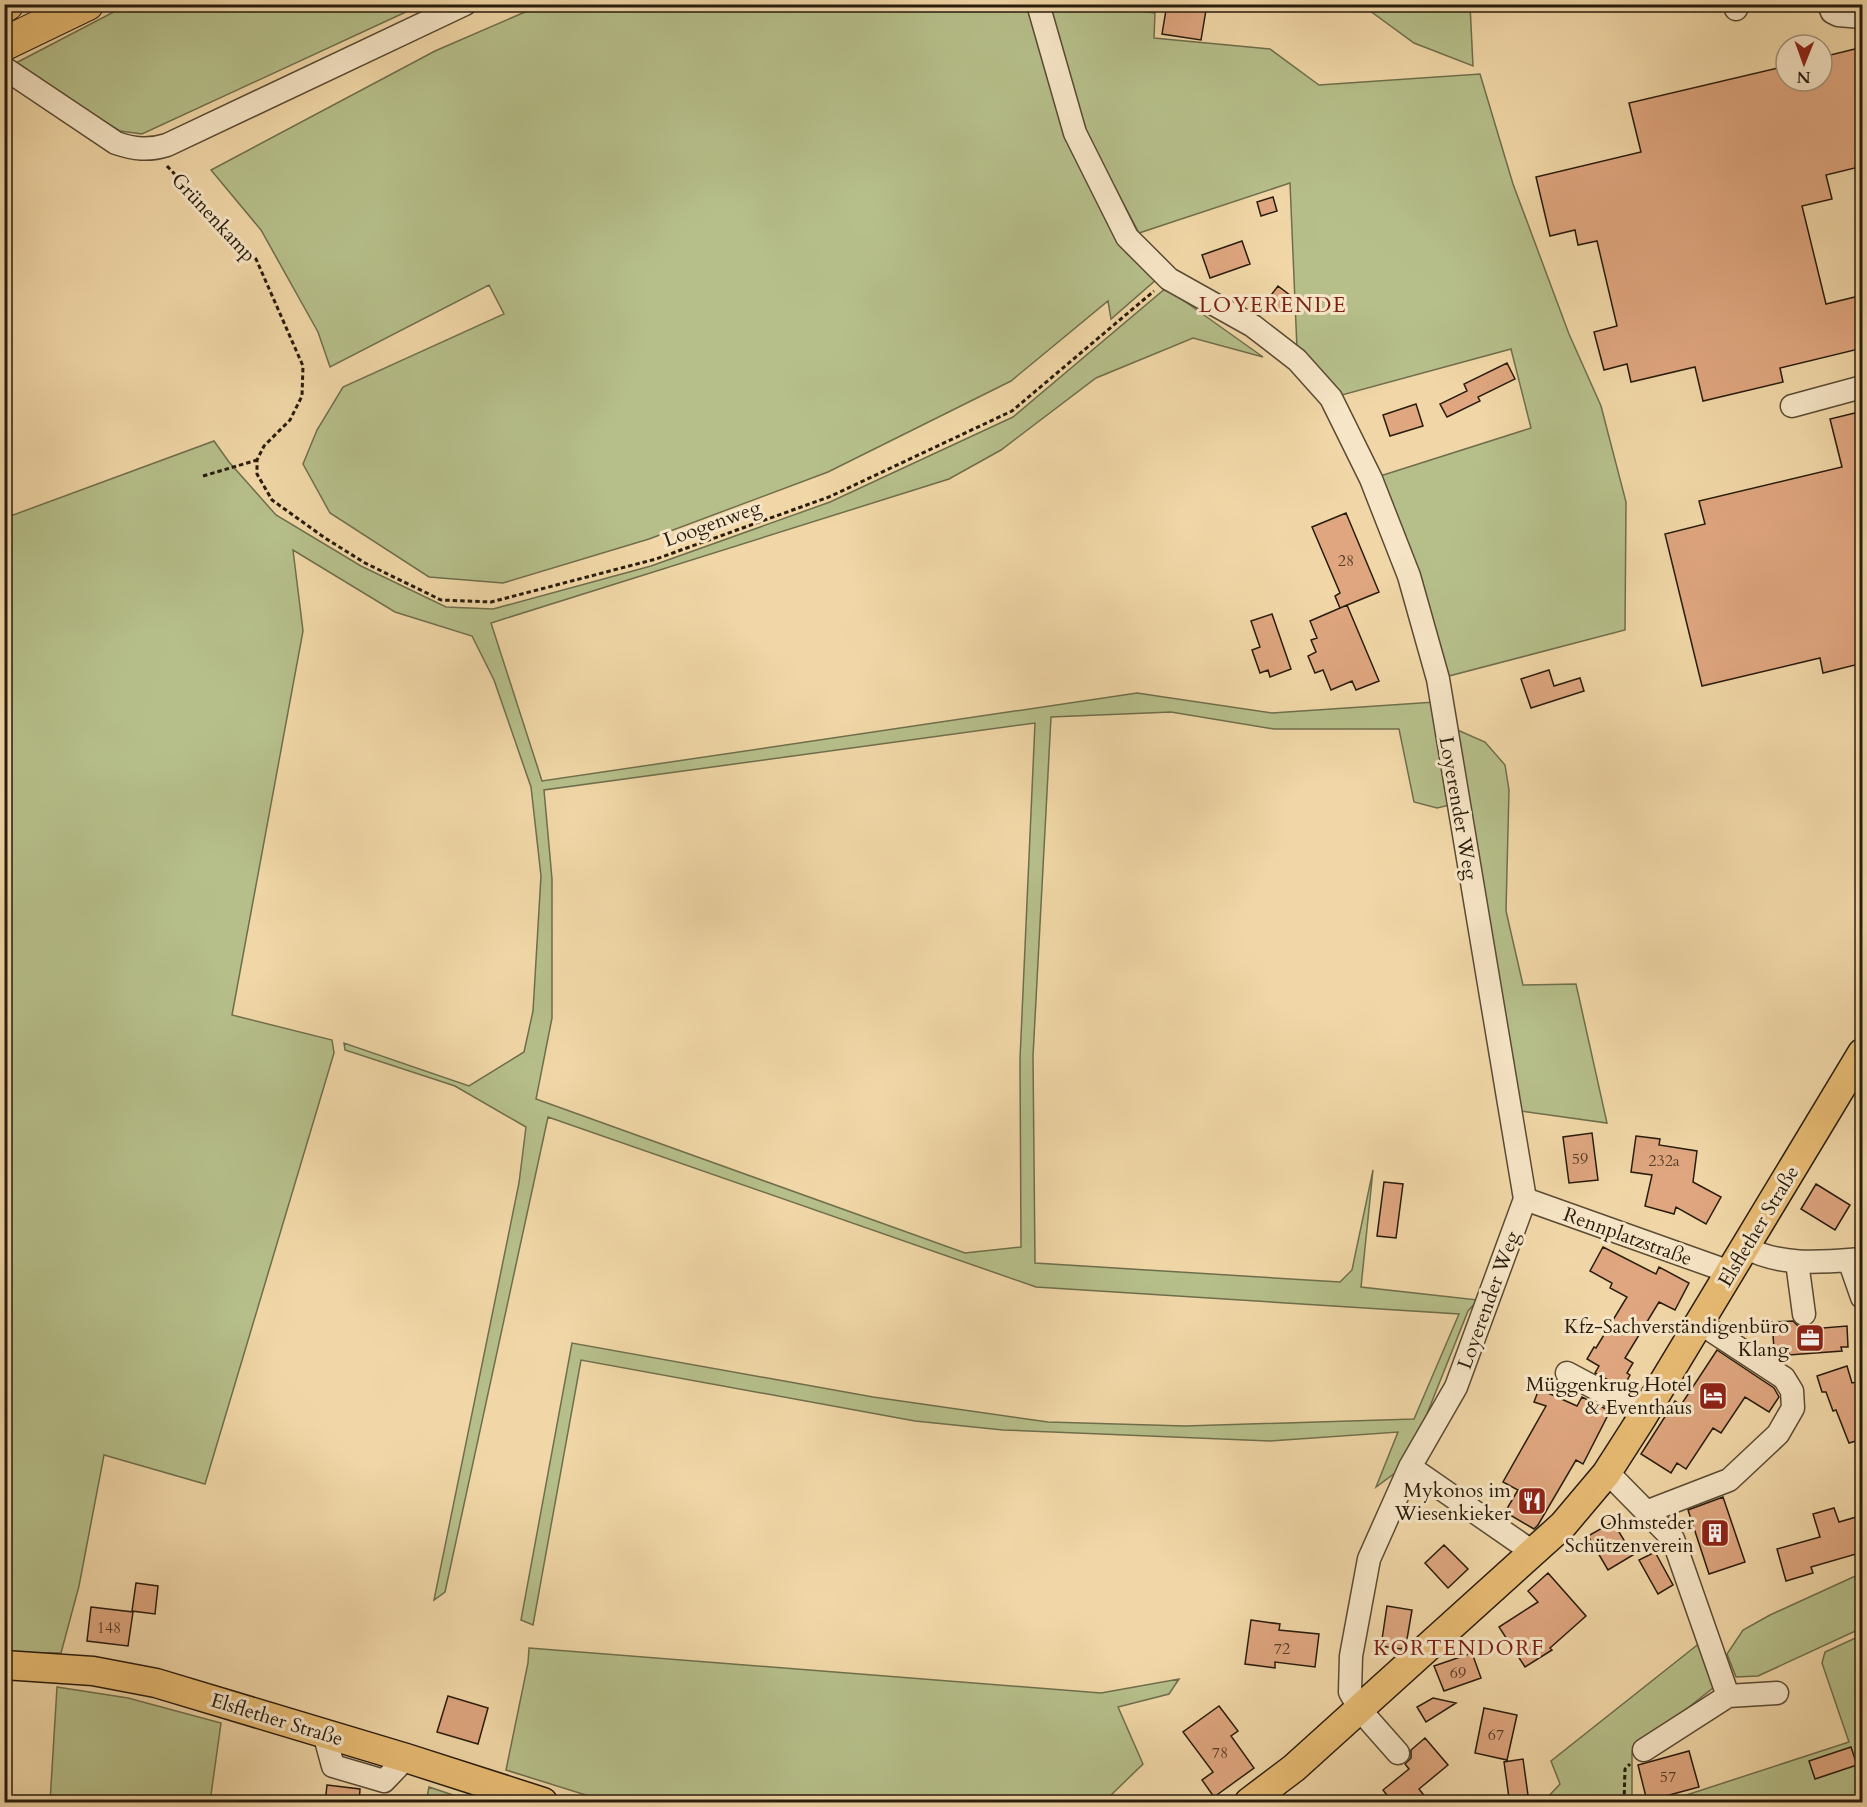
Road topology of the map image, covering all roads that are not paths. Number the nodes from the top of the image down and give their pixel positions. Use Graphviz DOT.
graph roads {
  1 [pos="87,4"];
  2 [pos="465,4"];
  3 [pos="1038,4"];
  4 [pos="1829,4"];
  5 [pos="1863,17"];
  6 [pos="5,52"];
  7 [pos="1863,387"];
  8 [pos="1792,406"];
  9 [pos="1863,1053"];
  10 [pos="1525,1199"];
  11 [pos="1745,1247"];
  12 [pos="1856,1259"];
  13 [pos="1797,1262"];
  14 [pos="1730,1272"];
  15 [pos="1863,1297"];
  16 [pos="1804,1314"];
  17 [pos="1700,1323"];
  18 [pos="1567,1373"];
  19 [pos="1644,1414"];
  20 [pos="1410,1467"];
  21 [pos="1606,1474"];
  22 [pos="1646,1512"];
  23 [pos="1534,1553"];
  24 [pos="4,1665"];
  25 [pos="1777,1693"];
  26 [pos="1728,1696"];
  27 [pos="1360,1710"];
  28 [pos="1644,1750"];
  29 [pos="1398,1753"];
  30 [pos="543,1803"];
  31 [pos="1249,1803"];
  1 -- 6 [label="highway"];
  2 -- 6 [label="street, Grünenkamp"];
  3 -- 10 [label="street, Loyerender Weg"];
  4 -- 5 [label="street"];
  7 -- 8 [label="street"];
  9 -- 11 [label="main road, Elsflether Straße"];
  10 -- 14 [label="street, Rennplatzstraße"];
  10 -- 20 [label="street, Loyerender Weg"];
  11 -- 13 [label="street"];
  11 -- 14 [label="main road, Elsflether Straße"];
  12 -- 13 [label="street"];
  12 -- 15 [label="street"];
  13 -- 16 [label="street"];
  14 -- 17 [label="main road, Elsflether Straße"];
  17 -- 19 [label="main road, Elsflether Straße"];
  17 -- 22 [label="street"];
  18 -- 19 [label="street"];
  19 -- 21 [label="main road, Elsflether Straße"];
  20 -- 23 [label="street"];
  20 -- 27 [label="street, Loyerender Weg"];
  21 -- 22 [label="street"];
  21 -- 23 [label="main road, Elsflether Straße"];
  22 -- 26 [label="street"];
  23 -- 27 [label="main road, Elsflether Straße"];
  24 -- 30 [label="main road, Elsflether Straße"];
  25 -- 26 [label="street"];
  26 -- 28 [label="street"];
  27 -- 29 [label="street"];
  27 -- 31 [label="main road, Elsflether Straße"];
}
